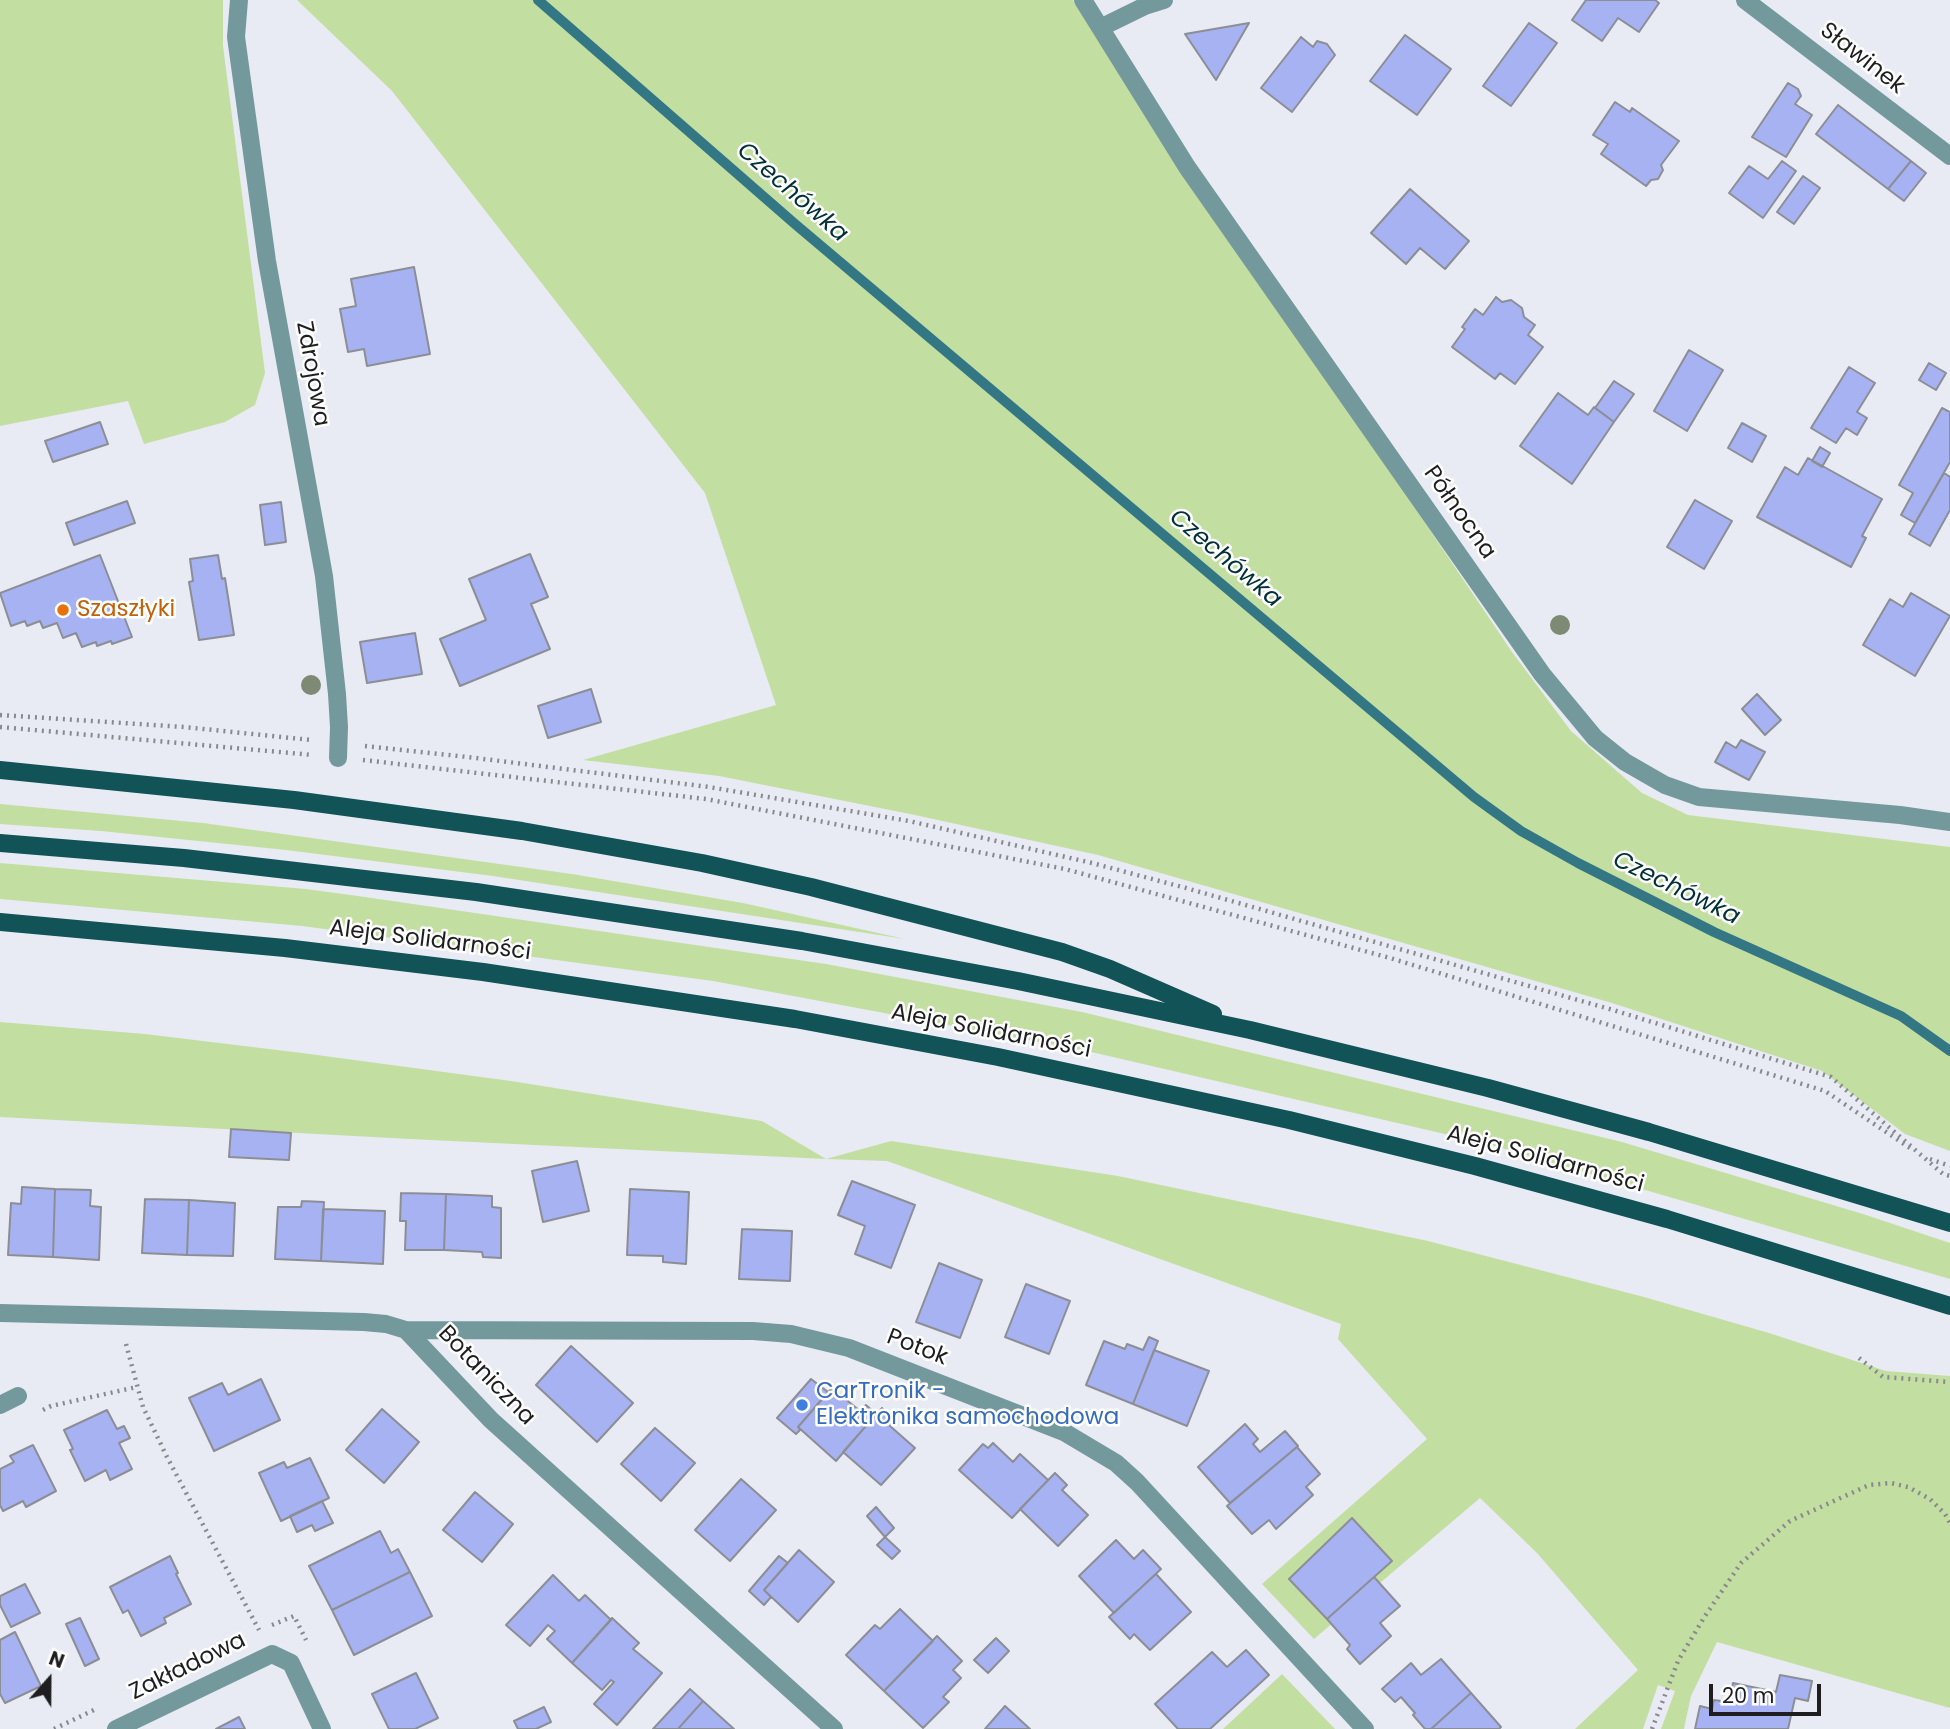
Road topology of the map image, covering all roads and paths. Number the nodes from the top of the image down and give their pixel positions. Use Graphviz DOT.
graph roads {
  1 [pos="239,0"];
  2 [pos="1083,0"];
  3 [pos="1164,0"];
  4 [pos="1745,0"];
  5 [pos="1102,27"];
  6 [pos="1950,156"];
  7 [pos="0,715"];
  8 [pos="0,727"];
  9 [pos="338,750"];
  10 [pos="0,770"];
  11 [pos="1950,822"];
  12 [pos="0,843"];
  13 [pos="0,922"];
  14 [pos="1250,1030"];
  15 [pos="1925,1157"];
  16 [pos="1950,1166"];
  17 [pos="1950,1176"];
  18 [pos="1950,1223"];
  19 [pos="1950,1306"];
  20 [pos="0,1313"];
  21 [pos="406,1330"];
  22 [pos="139,1341"];
  23 [pos="1859,1358"];
  24 [pos="1950,1382"];
  25 [pos="137,1387"];
  26 [pos="18,1396"];
  27 [pos="0,1405"];
  28 [pos="51,1406"];
  29 [pos="1950,1522"];
  30 [pos="259,1630"];
  31 [pos="116,1729"];
  32 [pos="322,1729"];
  33 [pos="834,1729"];
  34 [pos="1366,1729"];
  35 [pos="1652,1729"];
  1 -- 9 [label="street, Zdrojowa"];
  2 -- 5 [label="street, Północna"];
  3 -- 5 [label="street"];
  4 -- 6 [label="street, Sławinek"];
  5 -- 11 [label="street, Północna"];
  7 -- 9 [label="path"];
  8 -- 9 [label="path"];
  9 -- 15 [label="path"];
  9 -- 15 [label="path"];
  10 -- 14 [label="main road"];
  12 -- 14 [label="main road"];
  13 -- 19 [label="main road, Aleja Solidarności"];
  14 -- 18 [label="main road"];
  15 -- 16 [label="path"];
  15 -- 17 [label="path"];
  20 -- 21 [label="street, Botaniczna"];
  21 -- 33 [label="street, Botaniczna"];
  21 -- 34 [label="street, Potok"];
  22 -- 25 [label="path"];
  23 -- 24 [label="path"];
  25 -- 28 [label="path"];
  25 -- 30 [label="path"];
  26 -- 27 [label="street"];
  29 -- 35 [label="path"];
  31 -- 32 [label="street, Zakładowa"];
}
